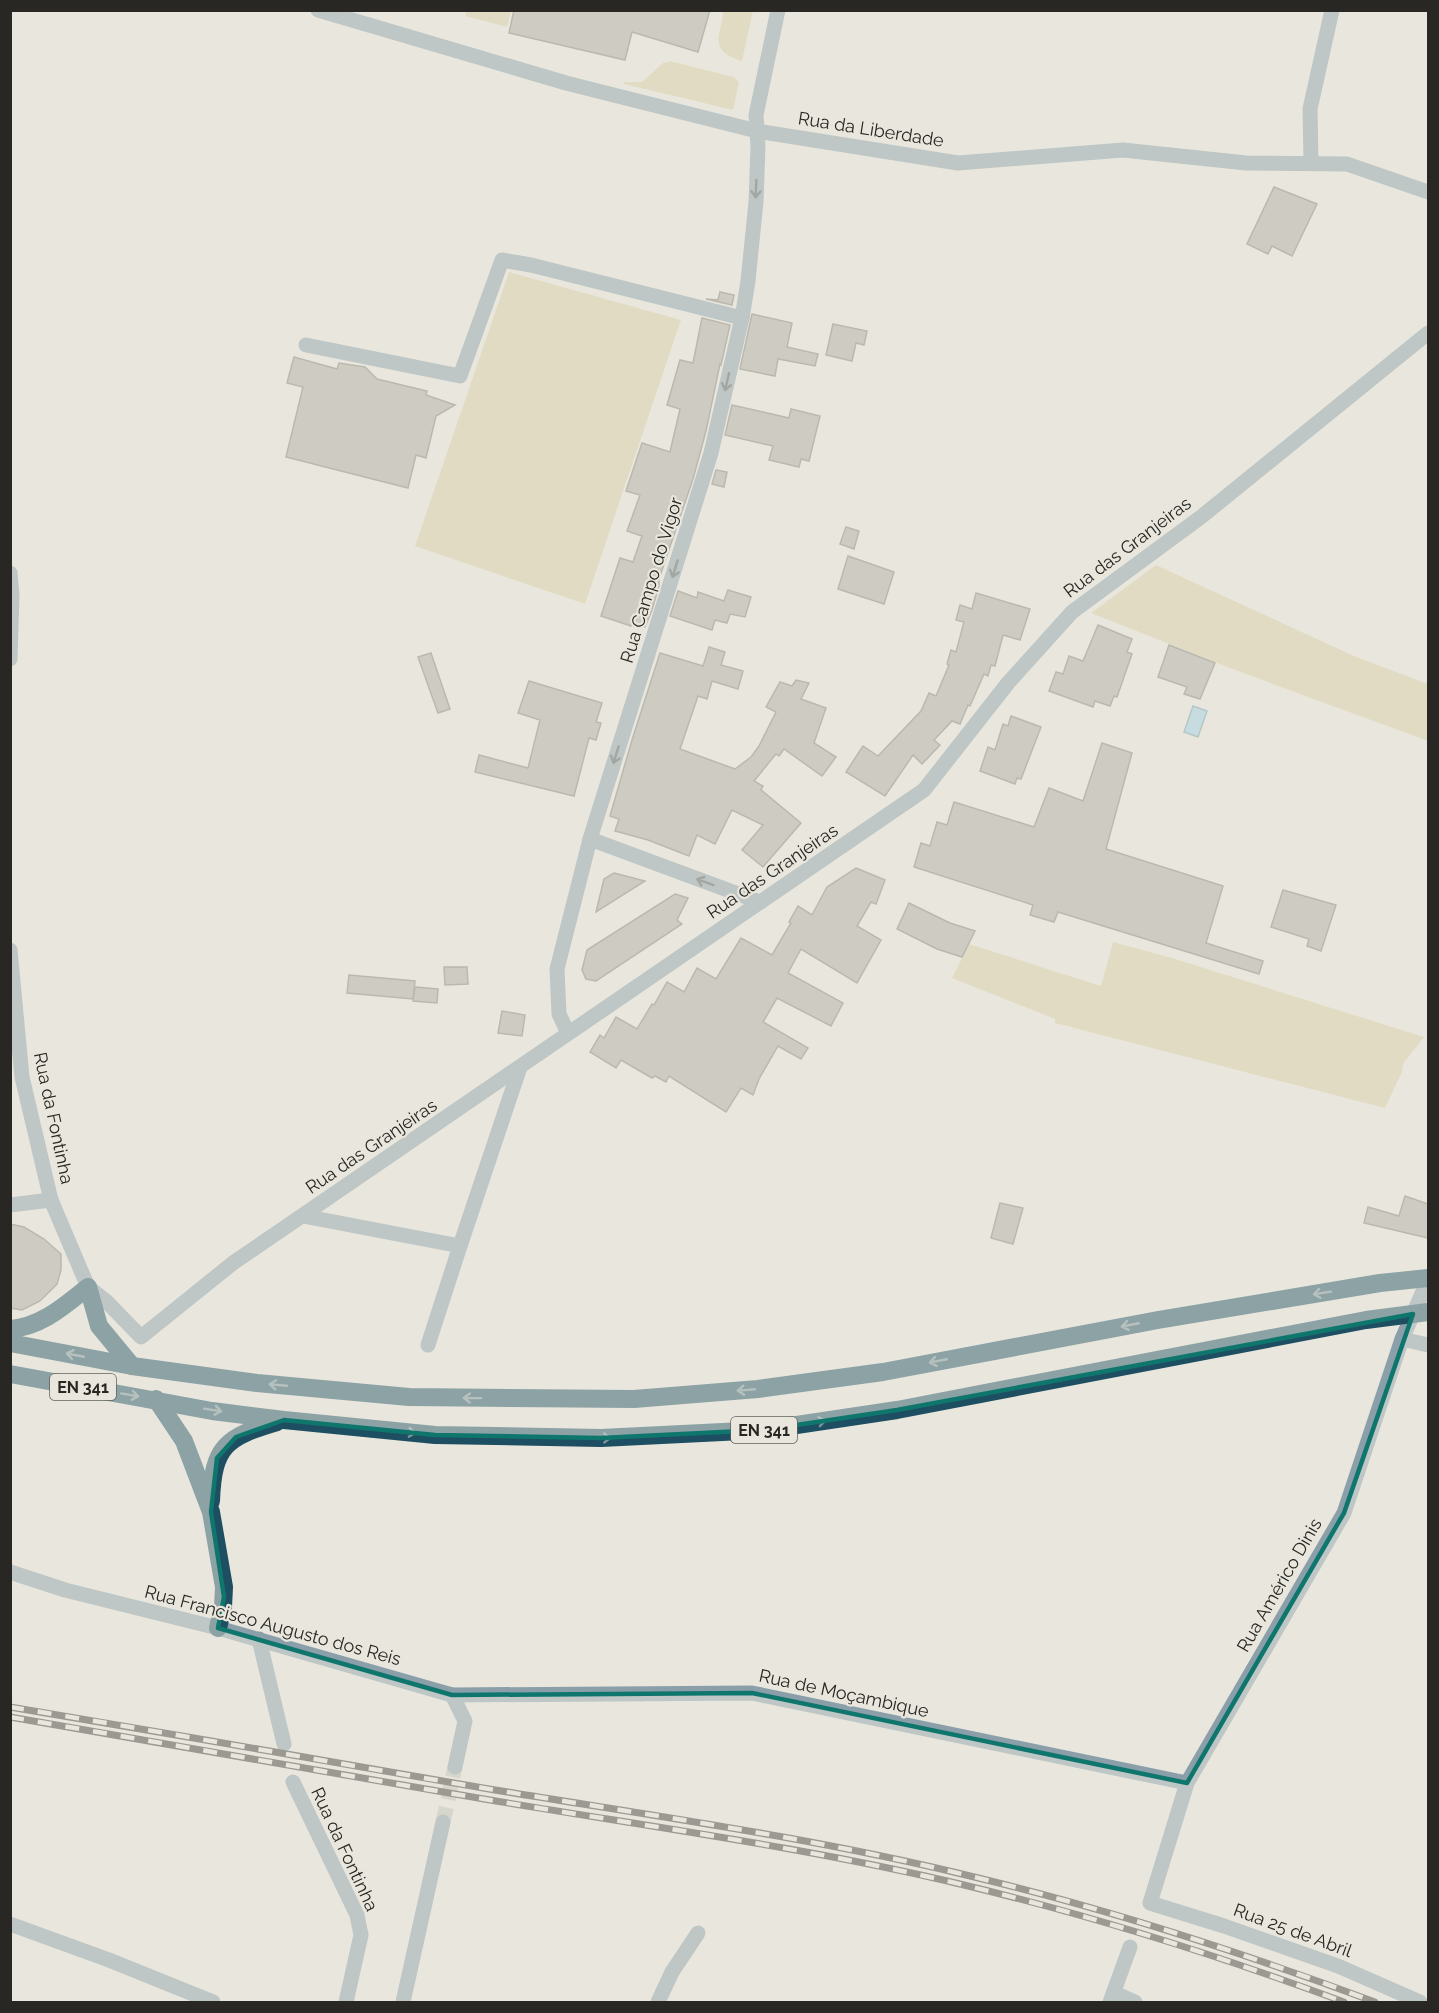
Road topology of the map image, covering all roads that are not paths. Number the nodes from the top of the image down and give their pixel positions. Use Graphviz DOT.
graph roads {
  1 [pos="318,10"];
  2 [pos="778,10"];
  3 [pos="1332,10"];
  4 [pos="756,131"];
  5 [pos="1311,162"];
  6 [pos="1428,192"];
  7 [pos="742,318"];
  8 [pos="1428,333"];
  9 [pos="306,345"];
  10 [pos="10,573"];
  11 [pos="10,659"];
  12 [pos="590,839"];
  13 [pos="760,902"];
  14 [pos="10,950"];
  15 [pos="568,1033"];
  16 [pos="520,1067"];
  17 [pos="51,1200"];
  18 [pos="10,1205"];
  19 [pos="303,1216"];
  20 [pos="460,1246"];
  21 [pos="1428,1279"];
  22 [pos="88,1287"];
  23 [pos="1428,1312"];
  24 [pos="10,1329"];
  25 [pos="1402,1340"];
  26 [pos="10,1343"];
  27 [pos="428,1345"];
  28 [pos="1428,1345"];
  29 [pos="132,1366"];
  30 [pos="10,1374"];
  31 [pos="156,1399"];
  32 [pos="284,1420"];
  33 [pos="211,1512"];
  34 [pos="10,1572"];
  35 [pos="218,1628"];
  36 [pos="259,1640"];
  37 [pos="452,1695"];
  38 [pos="284,1744"];
  39 [pos="455,1767"];
  40 [pos="293,1782"];
  41 [pos="1186,1783"];
  42 [pos="443,1822"];
  43 [pos="1150,1903"];
  44 [pos="10,1924"];
  45 [pos="698,1933"];
  46 [pos="1130,1947"];
  47 [pos="1113,1998"];
  48 [pos="213,2002"];
  49 [pos="346,2002"];
  50 [pos="403,2002"];
  51 [pos="658,2002"];
  52 [pos="1135,2002"];
  53 [pos="1420,2002"];
  1 -- 4 [label="street, Rua da Liberdade"];
  2 -- 4 [label="street, Rua Campo do Vigor"];
  3 -- 5 [label="street"];
  4 -- 5 [label="street, Rua da Liberdade"];
  4 -- 7 [label="street, Rua Campo do Vigor, one-way"];
  5 -- 6 [label="street, Rua da Liberdade"];
  7 -- 9 [label="street"];
  7 -- 12 [label="street, Rua Campo do Vigor, one-way"];
  8 -- 13 [label="street, Rua das Granjeiras"];
  10 -- 11 [label="street"];
  13 -- 12 [label="street, one-way"];
  12 -- 15 [label="street, Rua Campo do Vigor"];
  13 -- 15 [label="street, Rua das Granjeiras"];
  14 -- 17 [label="street, Rua da Fontinha"];
  15 -- 16 [label="street, Rua das Granjeiras"];
  16 -- 19 [label="street, Rua das Granjeiras"];
  16 -- 20 [label="street"];
  17 -- 18 [label="street"];
  17 -- 22 [label="street, Rua da Fontinha"];
  19 -- 20 [label="street"];
  19 -- 22 [label="street, Rua das Granjeiras"];
  20 -- 27 [label="street"];
  21 -- 25 [label="street, Rua Américo Dinis"];
  21 -- 29 [label="highway, EN 341, one-way"];
  22 -- 24 [label="highway"];
  22 -- 29 [label="highway"];
  32 -- 23 [label="highway, EN 341, one-way"];
  25 -- 28 [label="street"];
  25 -- 41 [label="street, Rua Américo Dinis"];
  29 -- 26 [label="highway, EN 341, one-way"];
  30 -- 31 [label="highway, EN 341, one-way"];
  31 -- 32 [label="highway, EN 341, one-way"];
  31 -- 33 [label="highway"];
  32 -- 33 [label="highway"];
  33 -- 35 [label="highway"];
  34 -- 35 [label="street, Rua Francisco Augusto dos Reis"];
  35 -- 36 [label="street, Rua Francisco Augusto dos Reis"];
  36 -- 37 [label="street, Rua Francisco Augusto dos Reis"];
  36 -- 38 [label="street"];
  37 -- 39 [label="street"];
  37 -- 41 [label="street, Rua de Moçambique"];
  40 -- 49 [label="street, Rua da Fontinha"];
  41 -- 43 [label="street, Rua Américo Dinis"];
  42 -- 50 [label="street"];
  43 -- 53 [label="street, Rua 25 de Abril"];
  44 -- 48 [label="street"];
  45 -- 51 [label="street"];
  46 -- 47 [label="street"];
  47 -- 52 [label="street"];
}
